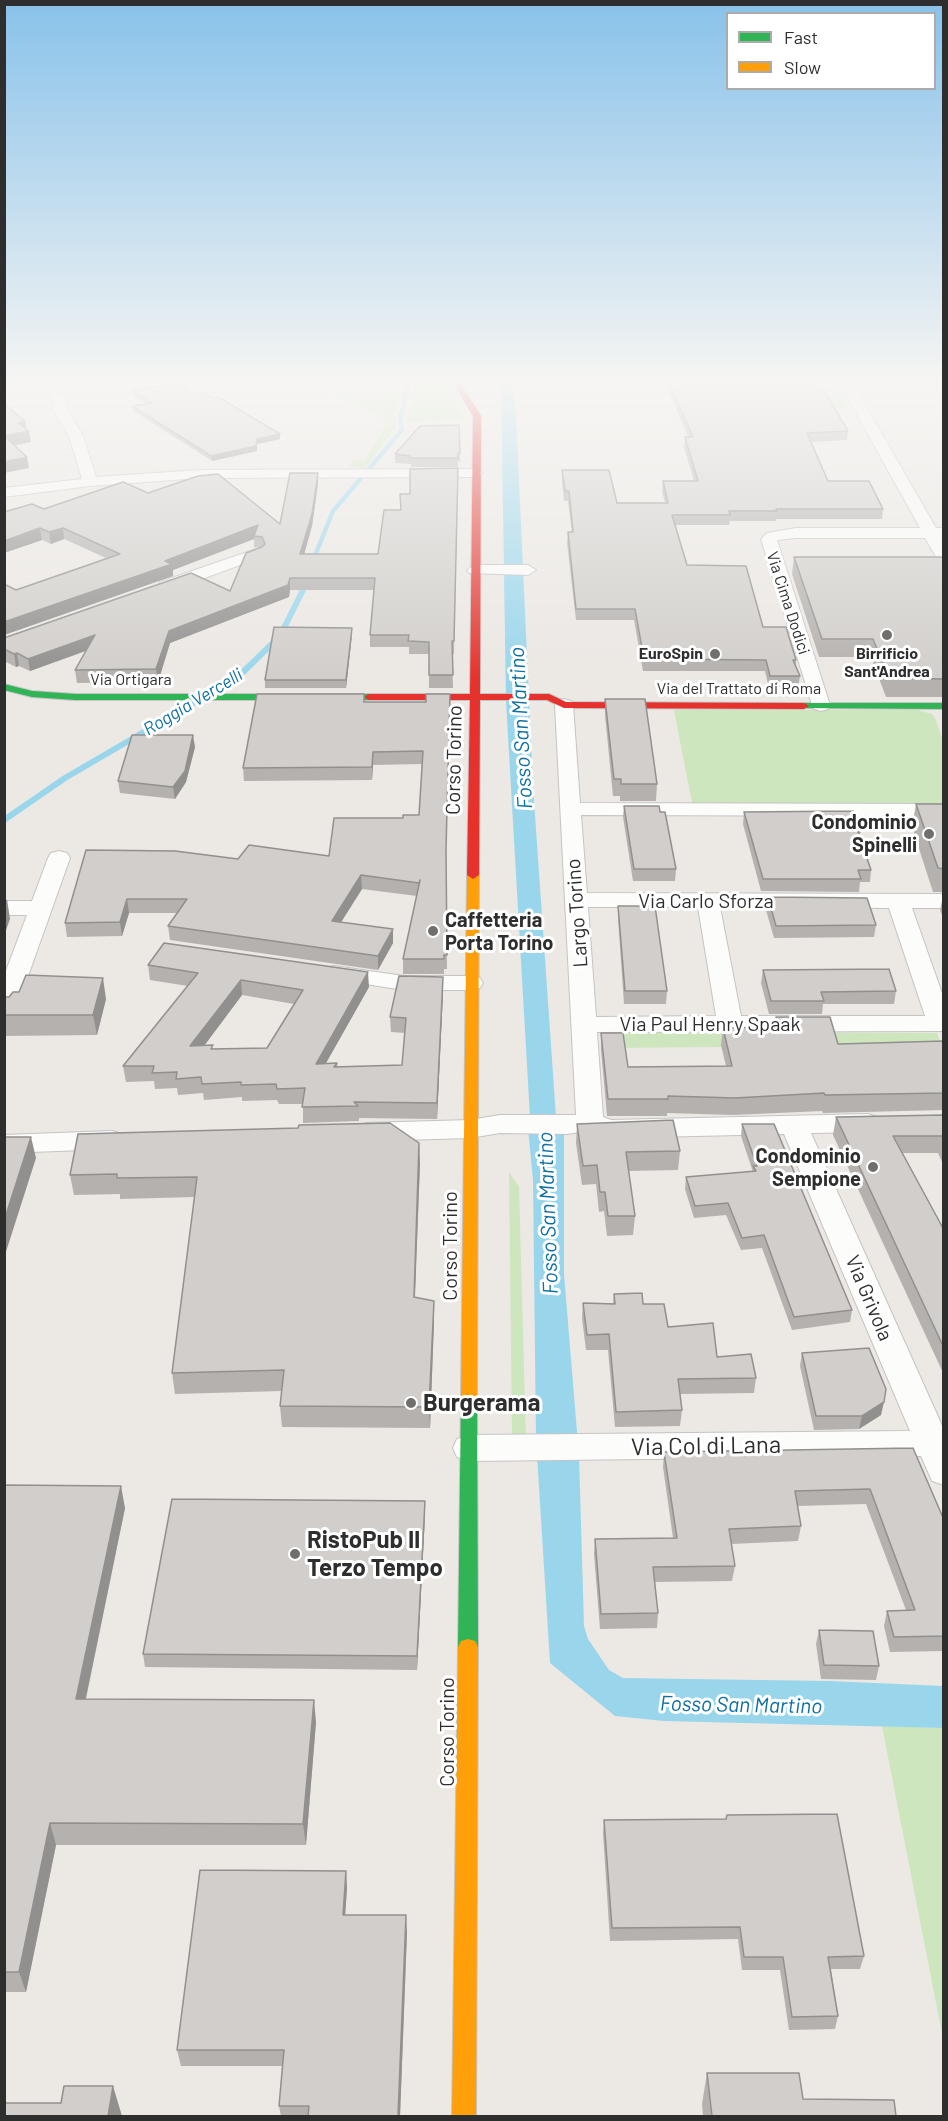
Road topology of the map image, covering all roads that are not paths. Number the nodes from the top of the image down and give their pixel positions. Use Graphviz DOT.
graph roads {
  1 [pos="104,481"];
  2 [pos="476,481"];
  3 [pos="906,481"];
  4 [pos="90,482"];
  5 [pos="4,493"];
  6 [pos="937,533"];
  7 [pos="256,554"];
  8 [pos="944,557"];
  9 [pos="475,570"];
  10 [pos="528,570"];
  11 [pos="147,593"];
  12 [pos="4,687"];
  13 [pos="474,696"];
  14 [pos="496,696"];
  15 [pos="564,705"];
  16 [pos="821,705"];
  17 [pos="942,709"];
  18 [pos="571,809"];
  19 [pos="944,810"];
  20 [pos="58,858"];
  21 [pos="576,900"];
  22 [pos="708,901"];
  23 [pos="898,901"];
  24 [pos="944,901"];
  25 [pos="4,908"];
  26 [pos="42,908"];
  27 [pos="313,970"];
  28 [pos="471,983"];
  29 [pos="4,1010"];
  30 [pos="730,1023"];
  31 [pos="942,1024"];
  32 [pos="584,1025"];
  33 [pos="897,1122"];
  34 [pos="579,1123"];
  35 [pos="794,1125"];
  36 [pos="470,1129"];
  37 [pos="339,1133"];
  38 [pos="140,1139"];
  39 [pos="4,1144"];
  40 [pos="469,1448"];
  41 [pos="939,1453"];
  42 [pos="464,2116"];
  1 -- 4 [label="street"];
  2 -- 9 [label="main road, Corso Torino"];
  3 -- 6 [label="street"];
  4 -- 5 [label="street"];
  6 -- 8 [label="street"];
  6 -- 16 [label="street, Via Cima Dodici"];
  7 -- 11 [label="street"];
  9 -- 10 [label="street"];
  9 -- 13 [label="main road, Corso Torino"];
  12 -- 13 [label="main road, Via Ortigara"];
  13 -- 14 [label="main road, Via Ortigara"];
  13 -- 28 [label="main road, Corso Torino"];
  14 -- 15 [label="main road, Via del Trattato di Roma"];
  15 -- 16 [label="main road, Via del Trattato di Roma"];
  15 -- 18 [label="street, Largo Torino"];
  16 -- 17 [label="main road, Via del Trattato di Roma"];
  18 -- 19 [label="street"];
  18 -- 21 [label="street, Largo Torino"];
  20 -- 26 [label="street"];
  21 -- 22 [label="street, Via Carlo Sforza"];
  21 -- 32 [label="street, Largo Torino"];
  22 -- 23 [label="street, Via Carlo Sforza"];
  22 -- 30 [label="street"];
  23 -- 24 [label="street, Via Carlo Sforza"];
  23 -- 31 [label="street"];
  25 -- 26 [label="street"];
  26 -- 29 [label="street"];
  27 -- 28 [label="street"];
  28 -- 36 [label="main road, Corso Torino"];
  30 -- 31 [label="street, Via Paul Henry Spaak"];
  30 -- 32 [label="street, Via Paul Henry Spaak"];
  32 -- 34 [label="street, Largo Torino"];
  33 -- 35 [label="street"];
  34 -- 35 [label="street"];
  34 -- 36 [label="street"];
  35 -- 41 [label="street, Via Grivola"];
  36 -- 37 [label="street"];
  36 -- 40 [label="main road, Corso Torino"];
  38 -- 39 [label="street"];
  40 -- 41 [label="street, Via Col di Lana"];
  40 -- 42 [label="main road, Corso Torino"];
}
